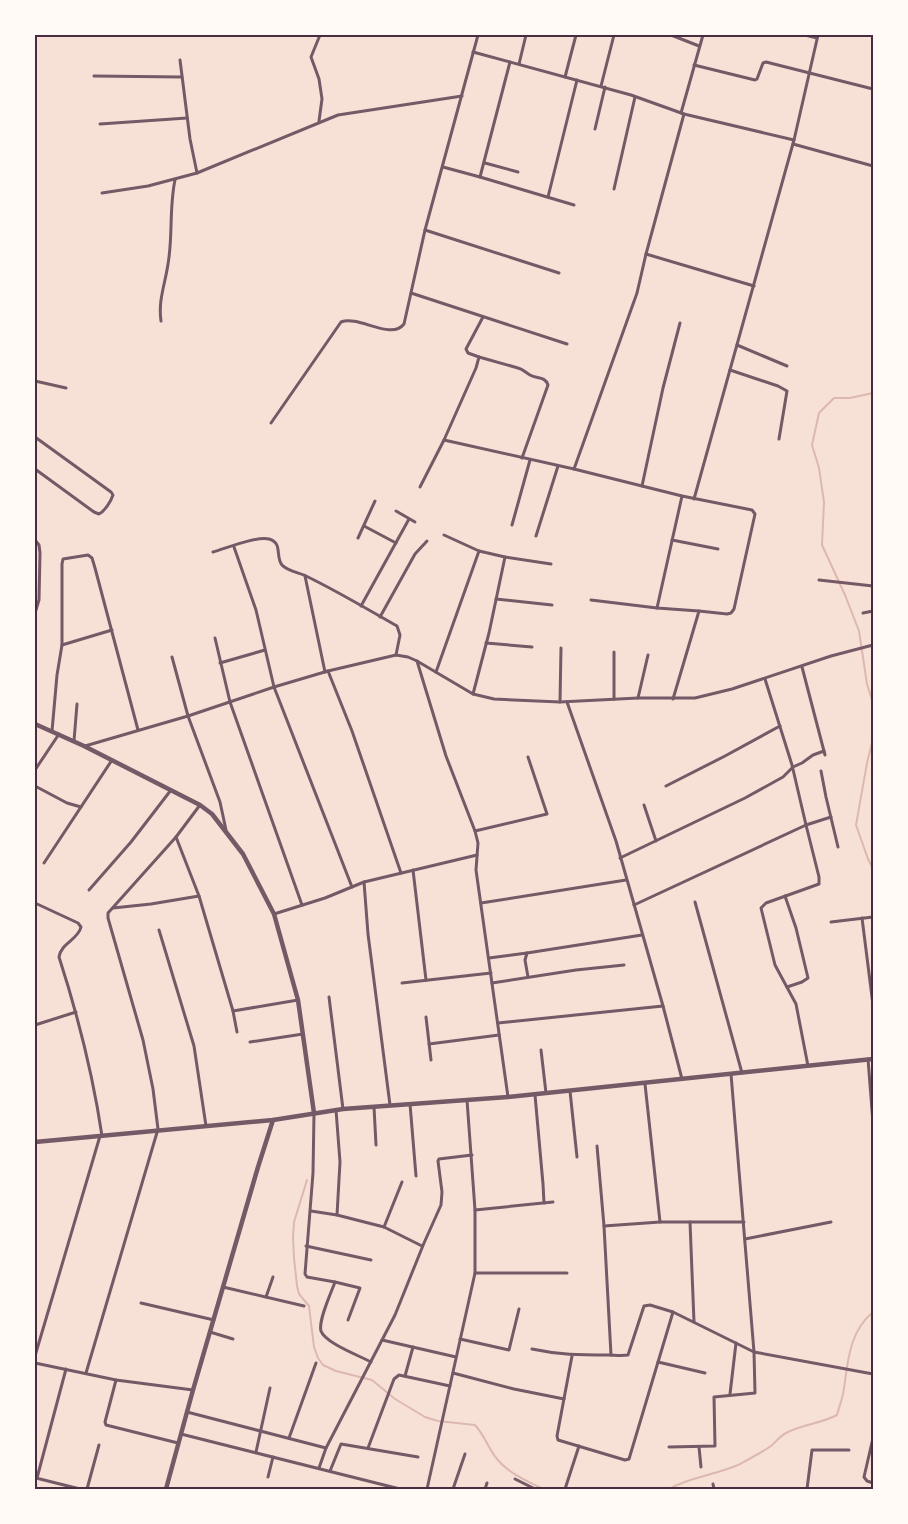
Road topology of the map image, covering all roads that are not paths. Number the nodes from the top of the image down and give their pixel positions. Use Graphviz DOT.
graph roads {
  1 [pos="320,35"];
  2 [pos="478,35"];
  3 [pos="526,35"];
  4 [pos="576,35"];
  5 [pos="614,35"];
  6 [pos="670,35"];
  7 [pos="702,35"];
  8 [pos="806,35"];
  9 [pos="817,36"];
  10 [pos="700,46"];
  11 [pos="473,52"];
  12 [pos="180,60"];
  13 [pos="510,62"];
  14 [pos="519,64"];
  15 [pos="694,65"];
  16 [pos="809,74"];
  17 [pos="94,76"];
  18 [pos="182,77"];
  19 [pos="565,77"];
  20 [pos="576,80"];
  21 [pos="603,87"];
  22 [pos="873,89"];
  23 [pos="462,96"];
  24 [pos="636,97"];
  25 [pos="683,113"];
  26 [pos="187,118"];
  27 [pos="319,121"];
  28 [pos="100,124"];
  29 [pos="595,129"];
  30 [pos="794,142"];
  31 [pos="485,163"];
  32 [pos="873,166"];
  33 [pos="443,167"];
  34 [pos="518,172"];
  35 [pos="197,173"];
  36 [pos="480,177"];
  37 [pos="175,180"];
  38 [pos="614,189"];
  39 [pos="102,193"];
  40 [pos="548,197"];
  41 [pos="574,205"];
  42 [pos="425,230"];
  43 [pos="646,254"];
  44 [pos="559,273"];
  45 [pos="754,286"];
  46 [pos="411,293"];
  47 [pos="483,317"];
  48 [pos="161,322"];
  49 [pos="680,323"];
  50 [pos="568,344"];
  51 [pos="737,345"];
  52 [pos="479,357"];
  53 [pos="787,366"];
  54 [pos="730,370"];
  55 [pos="35,381"];
  56 [pos="66,388"];
  57 [pos="272,423"];
  58 [pos="35,437"];
  59 [pos="779,439"];
  60 [pos="444,440"];
  61 [pos="522,458"];
  62 [pos="530,460"];
  63 [pos="558,466"];
  64 [pos="35,469"];
  65 [pos="574,469"];
  66 [pos="642,486"];
  67 [pos="420,487"];
  68 [pos="682,496"];
  69 [pos="694,499"];
  70 [pos="375,501"];
  71 [pos="396,512"];
  72 [pos="410,519"];
  73 [pos="415,522"];
  74 [pos="512,525"];
  75 [pos="364,526"];
  76 [pos="444,536"];
  77 [pos="536,536"];
  78 [pos="358,538"];
  79 [pos="35,540"];
  80 [pos="672,540"];
  81 [pos="427,541"];
  82 [pos="396,543"];
  83 [pos="234,547"];
  84 [pos="718,549"];
  85 [pos="479,551"];
  86 [pos="214,552"];
  87 [pos="505,557"];
  88 [pos="551,564"];
  89 [pos="35,568"];
  90 [pos="40,570"];
  91 [pos="306,576"];
  92 [pos="819,580"];
  93 [pos="873,586"];
  94 [pos="496,599"];
  95 [pos="592,600"];
  96 [pos="552,605"];
  97 [pos="361,606"];
  98 [pos="657,608"];
  99 [pos="873,611"];
  100 [pos="700,612"];
  101 [pos="35,613"];
  102 [pos="863,613"];
  103 [pos="380,617"];
  104 [pos="112,630"];
  105 [pos="215,638"];
  106 [pos="486,643"];
  107 [pos="873,645"];
  108 [pos="62,646"];
  109 [pos="532,647"];
  110 [pos="561,648"];
  111 [pos="265,650"];
  112 [pos="614,652"];
  113 [pos="396,656"];
  114 [pos="648,656"];
  115 [pos="172,657"];
  116 [pos="417,661"];
  117 [pos="220,663"];
  118 [pos="802,666"];
  119 [pos="327,671"];
  120 [pos="436,672"];
  121 [pos="765,679"];
  122 [pos="274,687"];
  123 [pos="473,694"];
  124 [pos="638,698"];
  125 [pos="614,699"];
  126 [pos="673,699"];
  127 [pos="230,702"];
  128 [pos="560,702"];
  129 [pos="567,702"];
  130 [pos="77,704"];
  131 [pos="188,716"];
  132 [pos="35,724"];
  133 [pos="780,726"];
  134 [pos="138,730"];
  135 [pos="52,731"];
  136 [pos="58,734"];
  137 [pos="74,741"];
  138 [pos="84,746"];
  139 [pos="528,758"];
  140 [pos="112,760"];
  141 [pos="793,767"];
  142 [pos="35,770"];
  143 [pos="822,771"];
  144 [pos="35,786"];
  145 [pos="666,786"];
  146 [pos="172,790"];
  147 [pos="200,805"];
  148 [pos="644,806"];
  149 [pos="81,807"];
  150 [pos="830,817"];
  151 [pos="806,825"];
  152 [pos="226,830"];
  153 [pos="475,830"];
  154 [pos="176,837"];
  155 [pos="656,841"];
  156 [pos="838,847"];
  157 [pos="478,855"];
  158 [pos="620,858"];
  159 [pos="44,863"];
  160 [pos="414,870"];
  161 [pos="401,873"];
  162 [pos="626,880"];
  163 [pos="364,882"];
  164 [pos="352,887"];
  165 [pos="88,890"];
  166 [pos="199,896"];
  167 [pos="785,896"];
  168 [pos="695,902"];
  169 [pos="35,903"];
  170 [pos="481,903"];
  171 [pos="302,905"];
  172 [pos="634,905"];
  173 [pos="112,908"];
  174 [pos="274,914"];
  175 [pos="873,917"];
  176 [pos="862,918"];
  177 [pos="830,922"];
  178 [pos="159,930"];
  179 [pos="642,935"];
  180 [pos="527,953"];
  181 [pos="489,958"];
  182 [pos="624,965"];
  183 [pos="491,973"];
  184 [pos="528,977"];
  185 [pos="426,980"];
  186 [pos="492,983"];
  187 [pos="402,984"];
  188 [pos="786,987"];
  189 [pos="329,997"];
  190 [pos="298,1000"];
  191 [pos="873,1005"];
  192 [pos="663,1006"];
  193 [pos="233,1011"];
  194 [pos="76,1012"];
  195 [pos="426,1017"];
  196 [pos="498,1023"];
  197 [pos="35,1025"];
  198 [pos="237,1032"];
  199 [pos="303,1034"];
  200 [pos="499,1036"];
  201 [pos="250,1042"];
  202 [pos="429,1044"];
  203 [pos="541,1050"];
  204 [pos="871,1059"];
  205 [pos="431,1060"];
  206 [pos="808,1066"];
  207 [pos="742,1073"];
  208 [pos="731,1074"];
  209 [pos="682,1080"];
  210 [pos="645,1084"];
  211 [pos="570,1091"];
  212 [pos="546,1094"];
  213 [pos="535,1095"];
  214 [pos="508,1097"];
  215 [pos="467,1099"];
  216 [pos="410,1104"];
  217 [pos="390,1105"];
  218 [pos="374,1107"];
  219 [pos="343,1109"];
  220 [pos="336,1110"];
  221 [pos="314,1113"];
  222 [pos="273,1120"];
  223 [pos="873,1123"];
  224 [pos="206,1126"];
  225 [pos="158,1129"];
  226 [pos="101,1136"];
  227 [pos="35,1142"];
  228 [pos="376,1146"];
  229 [pos="597,1146"];
  230 [pos="472,1155"];
  231 [pos="577,1157"];
  232 [pos="416,1176"];
  233 [pos="402,1182"];
  234 [pos="553,1202"];
  235 [pos="544,1203"];
  236 [pos="476,1210"];
  237 [pos="311,1211"];
  238 [pos="337,1215"];
  239 [pos="660,1222"];
  240 [pos="690,1222"];
  241 [pos="744,1222"];
  242 [pos="831,1222"];
  243 [pos="604,1226"];
  244 [pos="384,1228"];
  245 [pos="745,1239"];
  246 [pos="306,1246"];
  247 [pos="422,1246"];
  248 [pos="371,1260"];
  249 [pos="475,1273"];
  250 [pos="567,1273"];
  251 [pos="273,1277"];
  252 [pos="335,1282"];
  253 [pos="223,1287"];
  254 [pos="266,1297"];
  255 [pos="140,1303"];
  256 [pos="304,1306"];
  257 [pos="519,1309"];
  258 [pos="673,1312"];
  259 [pos="214,1320"];
  260 [pos="348,1320"];
  261 [pos="694,1322"];
  262 [pos="210,1332"];
  263 [pos="233,1339"];
  264 [pos="460,1339"];
  265 [pos="382,1340"];
  266 [pos="736,1343"];
  267 [pos="413,1347"];
  268 [pos="532,1349"];
  269 [pos="754,1352"];
  270 [pos="611,1355"];
  271 [pos="35,1356"];
  272 [pos="572,1356"];
  273 [pos="456,1357"];
  274 [pos="371,1362"];
  275 [pos="658,1362"];
  276 [pos="35,1363"];
  277 [pos="316,1363"];
  278 [pos="66,1369"];
  279 [pos="86,1373"];
  280 [pos="453,1373"];
  281 [pos="705,1373"];
  282 [pos="873,1374"];
  283 [pos="405,1376"];
  284 [pos="116,1380"];
  285 [pos="450,1386"];
  286 [pos="270,1388"];
  287 [pos="193,1390"];
  288 [pos="730,1394"];
  289 [pos="564,1399"];
  290 [pos="187,1412"];
  291 [pos="261,1431"];
  292 [pos="181,1434"];
  293 [pos="289,1438"];
  294 [pos="873,1438"];
  295 [pos="178,1443"];
  296 [pos="99,1445"];
  297 [pos="579,1446"];
  298 [pos="669,1447"];
  299 [pos="699,1447"];
  300 [pos="326,1448"];
  301 [pos="368,1448"];
  302 [pos="849,1450"];
  303 [pos="256,1452"];
  304 [pos="465,1454"];
  305 [pos="273,1457"];
  306 [pos="418,1457"];
  307 [pos="319,1468"];
  308 [pos="701,1468"];
  309 [pos="330,1471"];
  310 [pos="268,1477"];
  311 [pos="36,1478"];
  312 [pos="515,1479"];
  313 [pos="487,1483"];
  314 [pos="873,1483"];
  315 [pos="713,1484"];
  316 [pos="80,1489"];
  317 [pos="87,1489"];
  318 [pos="166,1489"];
  319 [pos="400,1489"];
  320 [pos="427,1489"];
  321 [pos="453,1489"];
  322 [pos="485,1489"];
  323 [pos="535,1489"];
  324 [pos="565,1489"];
  325 [pos="714,1489"];
  326 [pos="807,1489"];
  1 -- 27 [label="street"];
  2 -- 11 [label="street"];
  3 -- 14 [label="street"];
  4 -- 19 [label="street"];
  5 -- 21 [label="street"];
  6 -- 10 [label="street"];
  7 -- 10 [label="street"];
  8 -- 9 [label="street"];
  9 -- 16 [label="street"];
  10 -- 15 [label="street"];
  11 -- 13 [label="street"];
  11 -- 23 [label="street"];
  12 -- 18 [label="street"];
  13 -- 14 [label="street"];
  13 -- 31 [label="street"];
  14 -- 19 [label="street"];
  15 -- 16 [label="street"];
  15 -- 25 [label="street"];
  16 -- 22 [label="street"];
  16 -- 30 [label="street"];
  17 -- 18 [label="street"];
  18 -- 26 [label="street"];
  19 -- 20 [label="street"];
  20 -- 21 [label="street"];
  20 -- 40 [label="street"];
  21 -- 24 [label="street"];
  21 -- 29 [label="street"];
  23 -- 27 [label="street"];
  23 -- 33 [label="street"];
  24 -- 25 [label="street"];
  24 -- 38 [label="street"];
  25 -- 30 [label="street"];
  25 -- 43 [label="street"];
  26 -- 28 [label="street"];
  26 -- 35 [label="street"];
  27 -- 35 [label="street"];
  30 -- 32 [label="street"];
  30 -- 45 [label="street"];
  31 -- 34 [label="street"];
  31 -- 36 [label="street"];
  33 -- 36 [label="street"];
  33 -- 42 [label="street"];
  35 -- 37 [label="street"];
  36 -- 40 [label="street"];
  37 -- 39 [label="street"];
  37 -- 48 [label="street"];
  40 -- 41 [label="street"];
  42 -- 44 [label="street"];
  42 -- 46 [label="street"];
  43 -- 45 [label="street"];
  43 -- 65 [label="street"];
  45 -- 51 [label="street"];
  46 -- 47 [label="street"];
  46 -- 57 [label="street"];
  47 -- 50 [label="street"];
  47 -- 52 [label="street"];
  49 -- 66 [label="street"];
  51 -- 53 [label="street"];
  51 -- 54 [label="street"];
  52 -- 60 [label="street"];
  52 -- 61 [label="street"];
  54 -- 59 [label="street"];
  54 -- 69 [label="street"];
  55 -- 56 [label="street"];
  58 -- 64 [label="street"];
  60 -- 61 [label="street"];
  60 -- 67 [label="street"];
  61 -- 62 [label="street"];
  62 -- 63 [label="street"];
  62 -- 74 [label="street"];
  63 -- 65 [label="street"];
  63 -- 77 [label="street"];
  65 -- 66 [label="street"];
  66 -- 68 [label="street"];
  68 -- 69 [label="street"];
  68 -- 80 [label="street"];
  69 -- 100 [label="street"];
  70 -- 75 [label="street"];
  71 -- 72 [label="street"];
  72 -- 73 [label="street"];
  72 -- 82 [label="street"];
  75 -- 78 [label="street"];
  75 -- 82 [label="street"];
  76 -- 85 [label="street"];
  79 -- 90 [label="street"];
  80 -- 84 [label="street"];
  80 -- 98 [label="street"];
  81 -- 103 [label="street"];
  82 -- 97 [label="street"];
  83 -- 86 [label="street"];
  83 -- 91 [label="street"];
  83 -- 111 [label="street"];
  85 -- 87 [label="street"];
  85 -- 120 [label="street"];
  87 -- 88 [label="street"];
  87 -- 94 [label="street"];
  89 -- 90 [label="street"];
  90 -- 101 [label="street"];
  91 -- 97 [label="street"];
  91 -- 119 [label="street"];
  92 -- 93 [label="street"];
  94 -- 96 [label="street"];
  94 -- 106 [label="street"];
  95 -- 98 [label="street"];
  97 -- 103 [label="street"];
  98 -- 100 [label="street"];
  99 -- 102 [label="street"];
  100 -- 126 [label="street"];
  103 -- 113 [label="street"];
  104 -- 108 [label="street"];
  104 -- 108 [label="street"];
  104 -- 134 [label="street"];
  105 -- 117 [label="street"];
  106 -- 109 [label="street"];
  106 -- 123 [label="street"];
  107 -- 118 [label="street"];
  108 -- 135 [label="street"];
  110 -- 128 [label="street"];
  111 -- 117 [label="street"];
  111 -- 122 [label="street"];
  112 -- 125 [label="street"];
  113 -- 116 [label="street"];
  113 -- 119 [label="street"];
  114 -- 124 [label="street"];
  115 -- 131 [label="street"];
  116 -- 120 [label="street"];
  116 -- 153 [label="street"];
  117 -- 127 [label="street"];
  118 -- 121 [label="street"];
  118 -- 141 [label="street"];
  119 -- 122 [label="street"];
  119 -- 161 [label="street"];
  120 -- 123 [label="street"];
  121 -- 126 [label="street"];
  121 -- 133 [label="street"];
  122 -- 127 [label="street"];
  122 -- 164 [label="street"];
  123 -- 128 [label="street"];
  124 -- 125 [label="street"];
  124 -- 126 [label="street"];
  125 -- 129 [label="street"];
  127 -- 131 [label="street"];
  127 -- 171 [label="street"];
  128 -- 129 [label="street"];
  129 -- 158 [label="street"];
  130 -- 137 [label="street"];
  131 -- 134 [label="street"];
  131 -- 152 [label="street"];
  132 -- 135 [label="street"];
  133 -- 141 [label="street"];
  133 -- 145 [label="street"];
  134 -- 138 [label="street"];
  135 -- 136 [label="street"];
  136 -- 137 [label="street"];
  136 -- 142 [label="street"];
  137 -- 138 [label="street"];
  138 -- 140 [label="street"];
  139 -- 153 [label="street"];
  140 -- 146 [label="street"];
  140 -- 149 [label="street"];
  141 -- 151 [label="street"];
  141 -- 155 [label="street"];
  143 -- 150 [label="street"];
  144 -- 149 [label="street"];
  146 -- 147 [label="street"];
  146 -- 165 [label="street"];
  147 -- 152 [label="street"];
  147 -- 154 [label="street"];
  148 -- 155 [label="street"];
  149 -- 159 [label="street"];
  150 -- 151 [label="street"];
  150 -- 156 [label="street"];
  151 -- 167 [label="street"];
  151 -- 172 [label="street"];
  152 -- 174 [label="street"];
  153 -- 157 [label="street"];
  154 -- 166 [label="street"];
  154 -- 173 [label="street"];
  155 -- 158 [label="street"];
  157 -- 160 [label="street"];
  157 -- 170 [label="street"];
  158 -- 162 [label="street"];
  160 -- 161 [label="street"];
  160 -- 185 [label="street"];
  161 -- 163 [label="street"];
  162 -- 170 [label="street"];
  162 -- 172 [label="street"];
  163 -- 164 [label="street"];
  163 -- 217 [label="street"];
  164 -- 171 [label="street"];
  166 -- 173 [label="street"];
  166 -- 193 [label="street"];
  167 -- 188 [label="street"];
  167 -- 188 [label="street"];
  168 -- 207 [label="street"];
  169 -- 194 [label="street"];
  170 -- 181 [label="street"];
  171 -- 174 [label="street"];
  172 -- 179 [label="street"];
  173 -- 225 [label="street"];
  174 -- 190 [label="street"];
  175 -- 176 [label="street"];
  176 -- 177 [label="street"];
  176 -- 191 [label="street"];
  178 -- 224 [label="street"];
  179 -- 180 [label="street"];
  179 -- 192 [label="street"];
  180 -- 181 [label="street"];
  180 -- 184 [label="street"];
  181 -- 183 [label="street"];
  182 -- 184 [label="street"];
  183 -- 185 [label="street"];
  183 -- 186 [label="street"];
  184 -- 186 [label="street"];
  185 -- 187 [label="street"];
  186 -- 196 [label="street"];
  188 -- 206 [label="street"];
  189 -- 219 [label="street"];
  190 -- 193 [label="street"];
  190 -- 199 [label="street"];
  192 -- 196 [label="street"];
  192 -- 209 [label="street"];
  193 -- 198 [label="street"];
  194 -- 197 [label="street"];
  194 -- 226 [label="street"];
  195 -- 202 [label="street"];
  196 -- 200 [label="street"];
  199 -- 201 [label="street"];
  199 -- 221 [label="street"];
  200 -- 202 [label="street"];
  200 -- 214 [label="street"];
  202 -- 205 [label="street"];
  203 -- 212 [label="street"];
  204 -- 206 [label="street"];
  204 -- 223 [label="street"];
  206 -- 207 [label="street"];
  207 -- 208 [label="street"];
  208 -- 209 [label="street"];
  208 -- 241 [label="street"];
  209 -- 210 [label="street"];
  210 -- 211 [label="street"];
  210 -- 239 [label="street"];
  211 -- 212 [label="street"];
  211 -- 231 [label="street"];
  212 -- 213 [label="street"];
  213 -- 214 [label="street"];
  213 -- 235 [label="street"];
  214 -- 215 [label="street"];
  215 -- 216 [label="street"];
  215 -- 230 [label="street"];
  216 -- 217 [label="street"];
  216 -- 232 [label="street"];
  217 -- 218 [label="street"];
  218 -- 219 [label="street"];
  218 -- 228 [label="street"];
  219 -- 220 [label="street"];
  220 -- 221 [label="street"];
  220 -- 238 [label="street"];
  221 -- 222 [label="street"];
  221 -- 237 [label="street"];
  222 -- 224 [label="street"];
  222 -- 253 [label="street"];
  224 -- 225 [label="street"];
  225 -- 226 [label="street"];
  225 -- 279 [label="street"];
  226 -- 227 [label="street"];
  226 -- 271 [label="street"];
  229 -- 243 [label="street"];
  230 -- 236 [label="street"];
  230 -- 247 [label="street"];
  233 -- 244 [label="street"];
  234 -- 235 [label="street"];
  235 -- 236 [label="street"];
  236 -- 249 [label="street"];
  237 -- 238 [label="street"];
  237 -- 246 [label="street"];
  238 -- 244 [label="street"];
  239 -- 240 [label="street"];
  239 -- 243 [label="street"];
  240 -- 241 [label="street"];
  240 -- 261 [label="street"];
  241 -- 245 [label="street"];
  242 -- 245 [label="street"];
  243 -- 270 [label="street"];
  244 -- 247 [label="street"];
  245 -- 269 [label="street"];
  246 -- 248 [label="street"];
  246 -- 252 [label="street"];
  247 -- 265 [label="street"];
  249 -- 250 [label="street"];
  249 -- 264 [label="street"];
  251 -- 254 [label="street"];
  252 -- 260 [label="street"];
  252 -- 274 [label="street"];
  253 -- 254 [label="street"];
  253 -- 259 [label="street"];
  254 -- 256 [label="street"];
  255 -- 259 [label="street"];
  257 -- 264 [label="street"];
  258 -- 261 [label="street"];
  258 -- 270 [label="street"];
  258 -- 275 [label="street"];
  259 -- 262 [label="street"];
  261 -- 266 [label="street"];
  262 -- 263 [label="street"];
  262 -- 287 [label="street"];
  264 -- 273 [label="street"];
  265 -- 267 [label="street"];
  265 -- 274 [label="street"];
  266 -- 269 [label="street"];
  266 -- 288 [label="street"];
  267 -- 273 [label="street"];
  267 -- 283 [label="street"];
  268 -- 272 [label="street"];
  269 -- 282 [label="street"];
  269 -- 288 [label="street"];
  270 -- 272 [label="street"];
  272 -- 289 [label="street"];
  273 -- 280 [label="street"];
  274 -- 300 [label="street"];
  275 -- 281 [label="street"];
  275 -- 297 [label="street"];
  276 -- 278 [label="street"];
  277 -- 293 [label="street"];
  278 -- 279 [label="street"];
  278 -- 311 [label="street"];
  279 -- 284 [label="street"];
  280 -- 285 [label="street"];
  280 -- 289 [label="street"];
  283 -- 285 [label="street"];
  283 -- 301 [label="street"];
  284 -- 287 [label="street"];
  284 -- 295 [label="street"];
  285 -- 320 [label="street"];
  286 -- 291 [label="street"];
  287 -- 290 [label="street"];
  288 -- 299 [label="street"];
  289 -- 297 [label="street"];
  290 -- 291 [label="street"];
  290 -- 292 [label="street"];
  291 -- 293 [label="street"];
  291 -- 303 [label="street"];
  292 -- 295 [label="street"];
  292 -- 303 [label="street"];
  293 -- 300 [label="street"];
  294 -- 314 [label="street"];
  295 -- 318 [label="street"];
  296 -- 317 [label="street"];
  297 -- 324 [label="street"];
  298 -- 299 [label="street"];
  299 -- 308 [label="street"];
  300 -- 307 [label="street"];
  301 -- 306 [label="street"];
  301 -- 309 [label="street"];
  302 -- 326 [label="street"];
  303 -- 305 [label="street"];
  304 -- 321 [label="street"];
  305 -- 307 [label="street"];
  305 -- 310 [label="street"];
  307 -- 309 [label="street"];
  309 -- 319 [label="street"];
  311 -- 316 [label="street"];
  312 -- 323 [label="street"];
  313 -- 322 [label="street"];
  315 -- 325 [label="street"];
}
